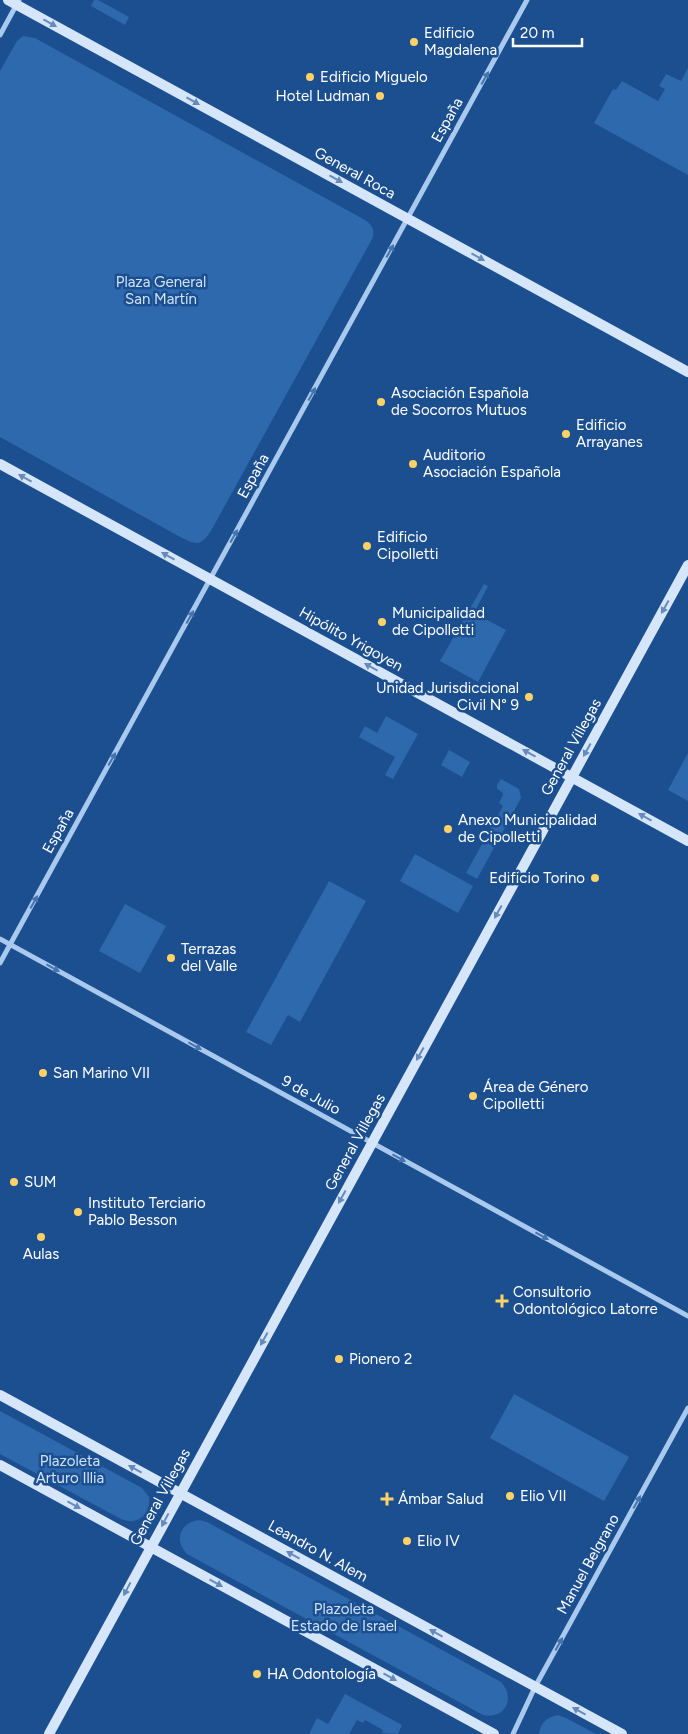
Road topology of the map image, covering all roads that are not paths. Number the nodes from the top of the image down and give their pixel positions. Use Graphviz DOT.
graph roads {
  1 [pos="527,0"];
  2 [pos="15,2"];
  3 [pos="0,35"];
  4 [pos="407,219"];
  5 [pos="688,372"];
  6 [pos="0,464"];
  7 [pos="688,565"];
  8 [pos="210,579"];
  9 [pos="572,777"];
  10 [pos="688,841"];
  11 [pos="0,939"];
  12 [pos="10,945"];
  13 [pos="0,963"];
  14 [pos="372,1142"];
  15 [pos="688,1316"];
  16 [pos="0,1395"];
  17 [pos="688,1408"];
  18 [pos="0,1465"];
  19 [pos="179,1493"];
  20 [pos="150,1546"];
  21 [pos="535,1687"];
  22 [pos="48,1734"];
  23 [pos="494,1734"];
  24 [pos="513,1734"];
  25 [pos="622,1734"];
  4 -- 1 [label="street, España, one-way"];
  2 -- 3 [label="street"];
  2 -- 4 [label="street, General Roca, one-way"];
  4 -- 5 [label="street, General Roca, one-way"];
  8 -- 4 [label="street, España, one-way"];
  8 -- 6 [label="street, Hipólito Yrigoyen, one-way"];
  7 -- 9 [label="street, General Villegas, one-way"];
  9 -- 8 [label="street, Hipólito Yrigoyen, one-way"];
  12 -- 8 [label="street, España, one-way"];
  10 -- 9 [label="street, Hipólito Yrigoyen, one-way"];
  9 -- 14 [label="street, General Villegas, one-way"];
  11 -- 12 [label="street, 9 de Julio"];
  12 -- 13 [label="street, España"];
  12 -- 14 [label="street, 9 de Julio, one-way"];
  14 -- 15 [label="street, 9 de Julio, one-way"];
  14 -- 19 [label="street, General Villegas, one-way"];
  19 -- 16 [label="street, Leandro N. Alem, one-way"];
  21 -- 17 [label="street, Manuel Belgrano, one-way"];
  18 -- 20 [label="street, one-way"];
  19 -- 20 [label="street, General Villegas, one-way"];
  21 -- 19 [label="street, Leandro N. Alem, one-way"];
  20 -- 22 [label="street, General Villegas, one-way"];
  20 -- 23 [label="street, one-way"];
  21 -- 24 [label="street, Manuel Belgrano"];
  25 -- 21 [label="street, Leandro N. Alem, one-way"];
}
